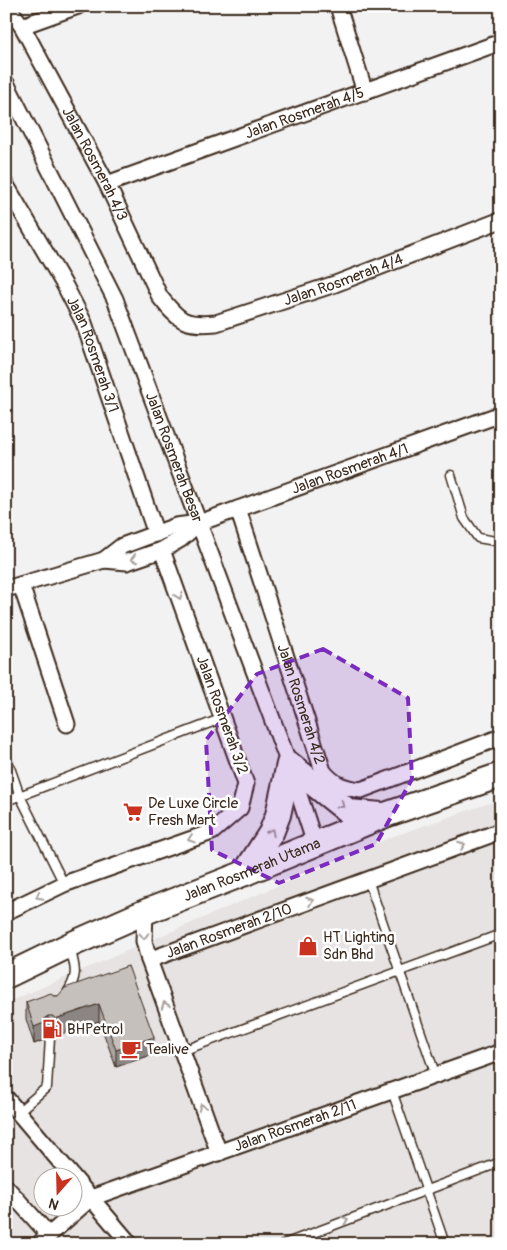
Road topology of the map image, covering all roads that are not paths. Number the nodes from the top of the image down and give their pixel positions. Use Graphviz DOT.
graph roads {
  1 [pos="7,6"];
  2 [pos="78,6"];
  3 [pos="338,6"];
  4 [pos="22,26"];
  5 [pos="501,42"];
  6 [pos="6,83"];
  7 [pos="365,92"];
  8 [pos="107,184"];
  9 [pos="6,186"];
  10 [pos="501,220"];
  11 [pos="183,321"];
  12 [pos="501,414"];
  13 [pos="451,475"];
  14 [pos="238,509"];
  15 [pos="199,523"];
  16 [pos="156,534"];
  17 [pos="501,542"];
  18 [pos="162,550"];
  19 [pos="104,560"];
  20 [pos="21,584"];
  21 [pos="6,589"];
  22 [pos="223,718"];
  23 [pos="67,724"];
  24 [pos="501,737"];
  25 [pos="6,756"];
  26 [pos="289,764"];
  27 [pos="501,775"];
  28 [pos="20,796"];
  29 [pos="6,801"];
  30 [pos="385,815"];
  31 [pos="501,831"];
  32 [pos="316,844"];
  33 [pos="245,873"];
  34 [pos="368,880"];
  35 [pos="64,884"];
  36 [pos="6,912"];
  37 [pos="145,912"];
  38 [pos="501,934"];
  39 [pos="70,945"];
  40 [pos="149,960"];
  41 [pos="400,971"];
  42 [pos="6,976"];
  43 [pos="60,1002"];
  44 [pos="50,1038"];
  45 [pos="182,1050"];
  46 [pos="501,1052"];
  47 [pos="436,1076"];
  48 [pos="392,1091"];
  49 [pos="6,1098"];
  50 [pos="18,1112"];
  51 [pos="218,1153"];
  52 [pos="501,1162"];
  53 [pos="6,1187"];
  54 [pos="426,1190"];
  55 [pos="91,1198"];
  56 [pos="44,1239"];
  57 [pos="130,1244"];
  58 [pos="284,1244"];
  59 [pos="445,1244"];
  1 -- 4 [label="street, Jalan Rosmerah 4/3"];
  2 -- 4 [label="street"];
  3 -- 7 [label="street"];
  4 -- 8 [label="street, Jalan Rosmerah 4/3"];
  5 -- 7 [label="street, Jalan Rosmerah 4/5"];
  6 -- 15 [label="street, Jalan Rosmerah Besar"];
  7 -- 8 [label="street, Jalan Rosmerah 4/5"];
  8 -- 11 [label="street, Jalan Rosmerah 4/3"];
  9 -- 16 [label="street, Jalan Rosmerah 3/1"];
  10 -- 11 [label="street, Jalan Rosmerah 4/4"];
  12 -- 14 [label="street, Jalan Rosmerah 4/1"];
  13 -- 17 [label="lane"];
  14 -- 15 [label="street, Jalan Rosmerah 4/1"];
  14 -- 24 [label="street, Jalan Rosmerah 4/2"];
  15 -- 16 [label="street"];
  15 -- 18 [label="street"];
  15 -- 26 [label="street, Jalan Rosmerah Besar"];
  16 -- 19 [label="street"];
  18 -- 19 [label="street, one-way"];
  18 -- 22 [label="street, Jalan Rosmerah 3/2, one-way"];
  19 -- 20 [label="street"];
  20 -- 21 [label="street"];
  20 -- 23 [label="street"];
  22 -- 28 [label="lane"];
  22 -- 35 [label="street, Jalan Rosmerah 3/2, one-way"];
  25 -- 28 [label="lane"];
  26 -- 30 [label="main road, one-way"];
  26 -- 32 [label="street, Jalan Rosmerah Besar"];
  33 -- 26 [label="main road, one-way"];
  27 -- 30 [label="main road, Jalan Rosmerah Utama"];
  28 -- 29 [label="lane"];
  28 -- 35 [label="lane"];
  30 -- 32 [label="main road, Jalan Rosmerah Utama"];
  34 -- 31 [label="street, Jalan Rosmerah 2/10, one-way"];
  32 -- 33 [label="main road, Jalan Rosmerah Utama"];
  33 -- 37 [label="main road, Jalan Rosmerah Utama"];
  40 -- 34 [label="street, Jalan Rosmerah 2/10, one-way"];
  34 -- 41 [label="lane"];
  35 -- 36 [label="street, Jalan Rosmerah 3/2, one-way"];
  37 -- 39 [label="main road, Jalan Rosmerah Utama"];
  37 -- 40 [label="street, one-way"];
  38 -- 41 [label="lane"];
  39 -- 42 [label="main road, Jalan Rosmerah Utama"];
  39 -- 43 [label="lane"];
  45 -- 40 [label="street, Jalan Rosmerah 2/10, one-way"];
  41 -- 45 [label="lane"];
  41 -- 47 [label="lane"];
  44 -- 50 [label="lane"];
  51 -- 45 [label="street, Jalan Rosmerah 2/10, one-way"];
  46 -- 47 [label="street, Jalan Rosmerah 2/11"];
  47 -- 48 [label="street, Jalan Rosmerah 2/11"];
  48 -- 51 [label="street, Jalan Rosmerah 2/11"];
  48 -- 54 [label="lane"];
  49 -- 50 [label="street"];
  50 -- 55 [label="street"];
  51 -- 55 [label="street, Jalan Rosmerah 2/11"];
  52 -- 54 [label="lane"];
  53 -- 56 [label="street"];
  58 -- 54 [label="lane, one-way"];
  54 -- 59 [label="lane"];
  55 -- 56 [label="street"];
  55 -- 57 [label="street"];
}
